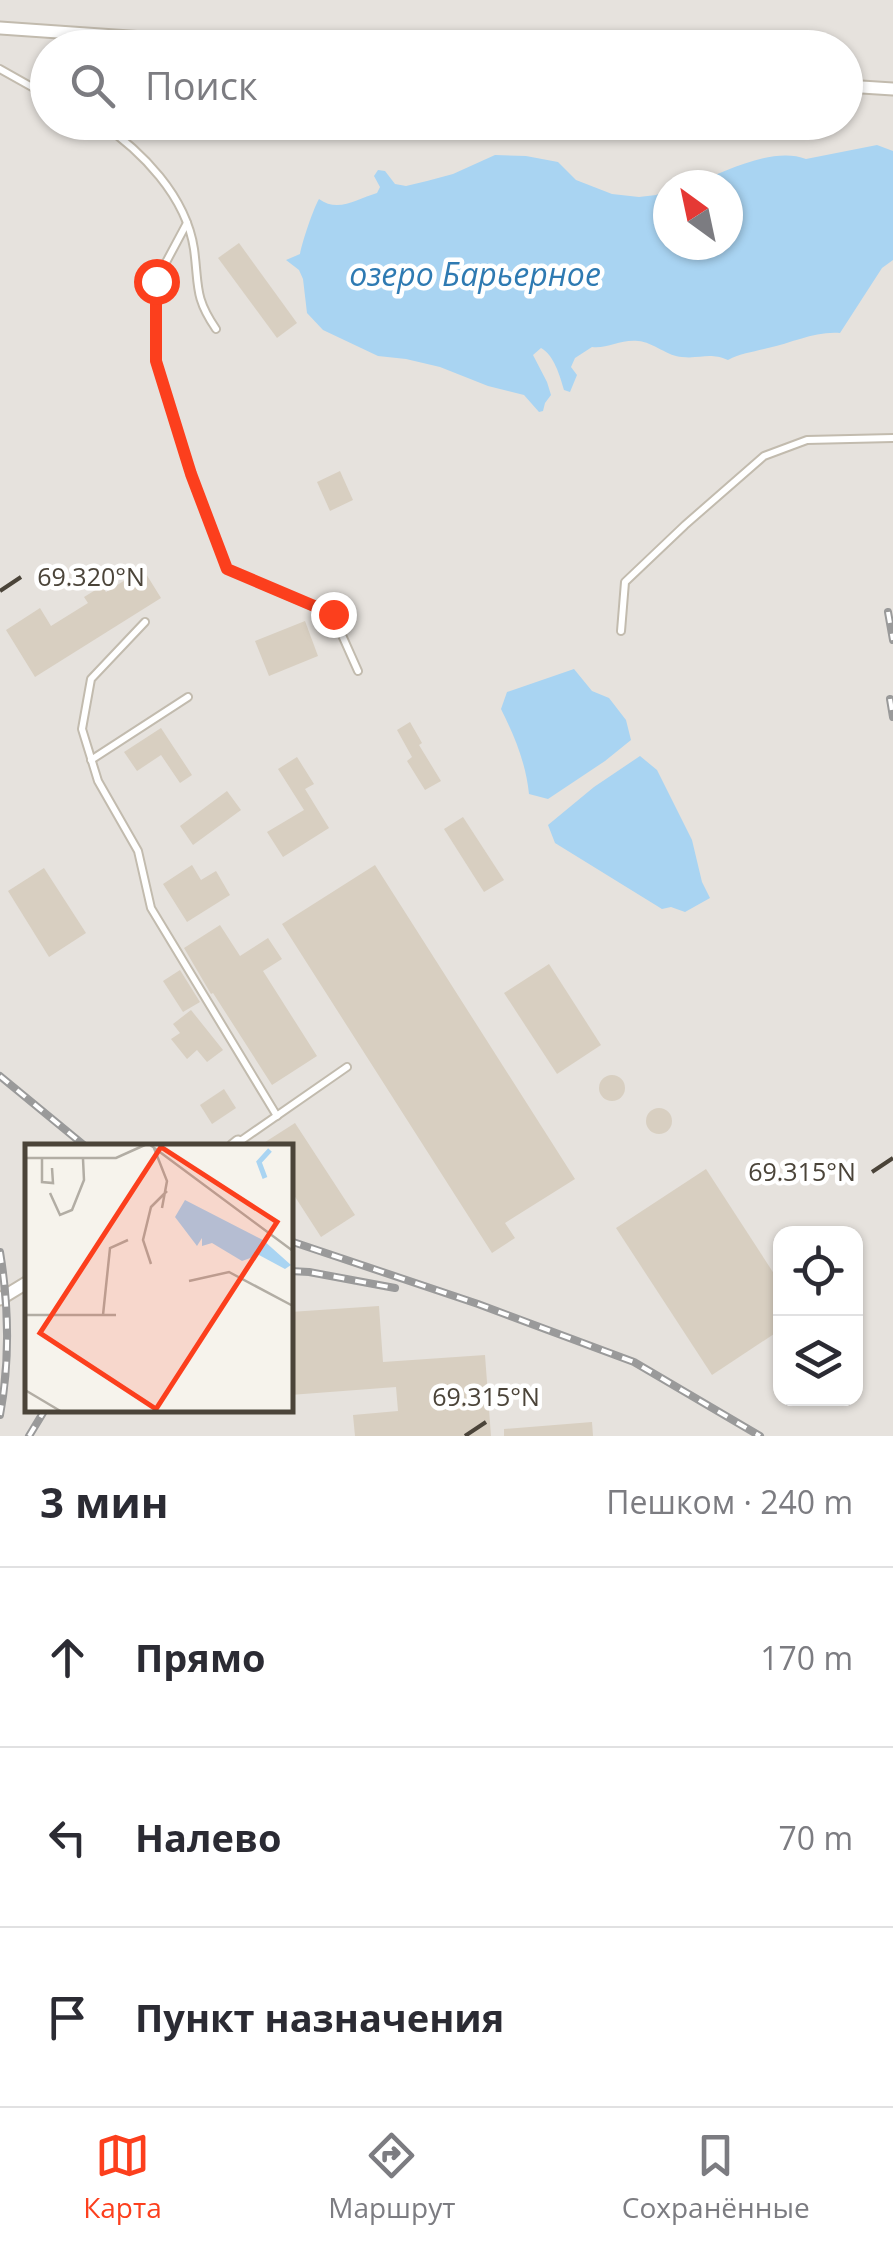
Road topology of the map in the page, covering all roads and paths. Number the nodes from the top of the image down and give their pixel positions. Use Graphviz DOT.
graph roads {
  1 [pos="0,28"];
  2 [pos="30,30"];
  3 [pos="0,69"];
  4 [pos="30,86"];
  5 [pos="863,87"];
  6 [pos="893,89"];
  7 [pos="122,140"];
  8 [pos="186,222"];
  9 [pos="216,330"];
  10 [pos="893,438"];
  11 [pos="144,622"];
  12 [pos="621,631"];
  13 [pos="358,672"];
  14 [pos="188,696"];
  15 [pos="92,760"];
  16 [pos="347,1068"];
  17 [pos="277,1116"];
  18 [pos="236,1144"];
  19 [pos="25,1284"];
  20 [pos="0,1299"];
  1 -- 2 [label="street"];
  3 -- 4 [label="lane"];
  5 -- 6 [label="street"];
  7 -- 8 [label="lane"];
  8 -- 9 [label="lane"];
  8 -- 13 [label="lane"];
  10 -- 12 [label="lane"];
  11 -- 15 [label="lane"];
  14 -- 15 [label="lane"];
  15 -- 17 [label="lane"];
  16 -- 17 [label="lane"];
  17 -- 18 [label="lane"];
  19 -- 20 [label="street"];
}
